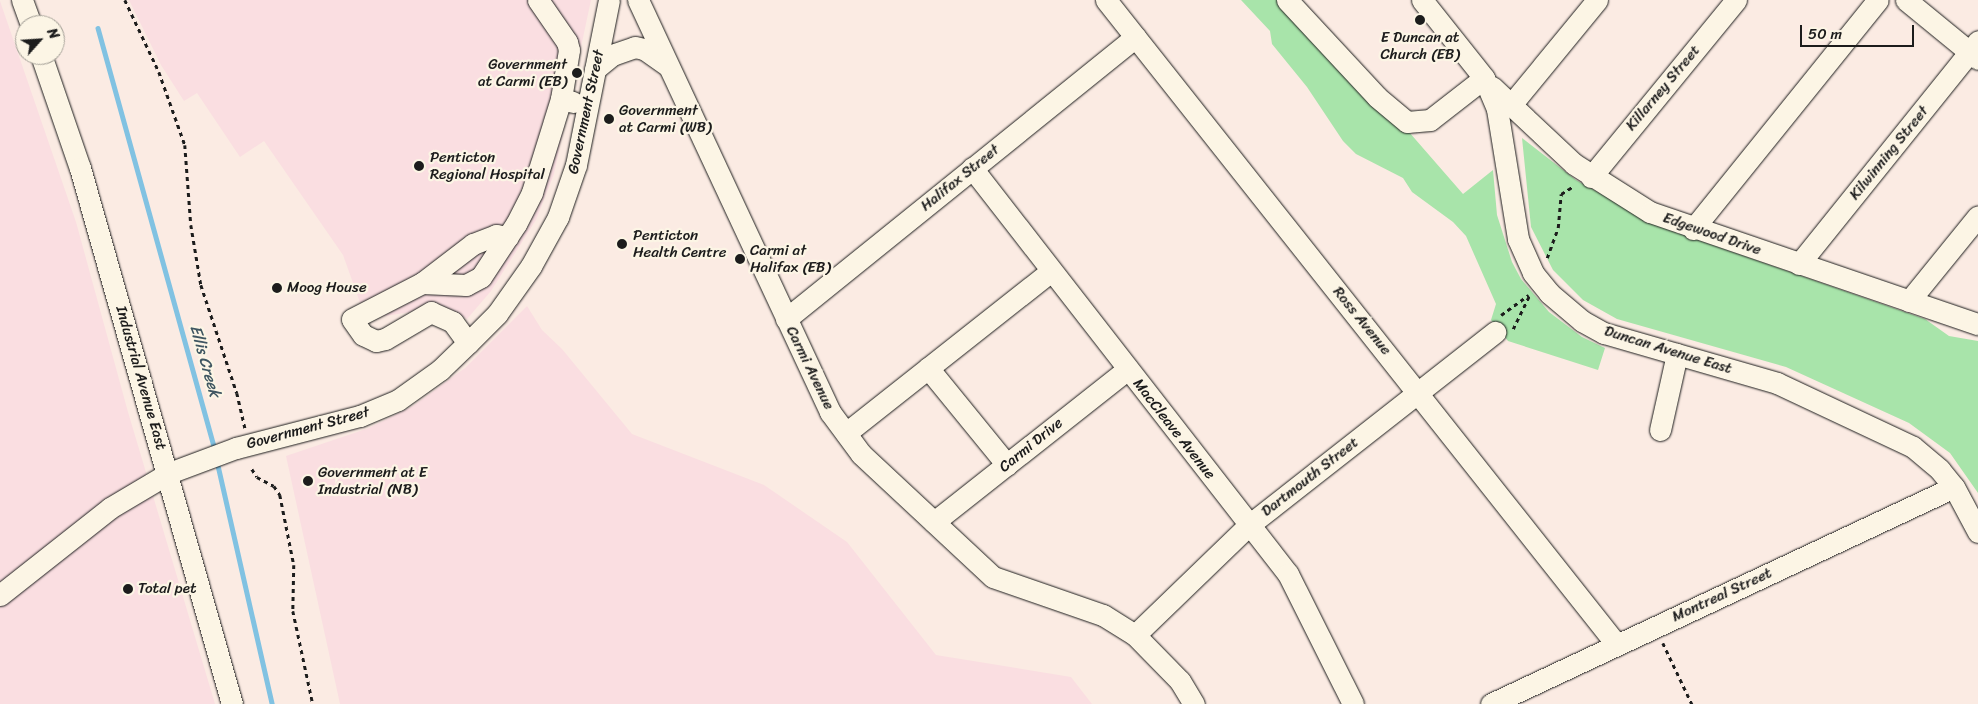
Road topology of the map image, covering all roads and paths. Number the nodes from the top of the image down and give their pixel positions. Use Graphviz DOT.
graph roads {
  1 [pos="22,0"];
  2 [pos="125,0"];
  3 [pos="609,0"];
  4 [pos="638,0"];
  5 [pos="1106,0"];
  6 [pos="1287,0"];
  7 [pos="1422,0"];
  8 [pos="1597,0"];
  9 [pos="1736,0"];
  10 [pos="1878,0"];
  11 [pos="1906,0"];
  12 [pos="541,1"];
  13 [pos="27,15"];
  14 [pos="1135,37"];
  15 [pos="1975,51"];
  16 [pos="44,65"];
  17 [pos="669,68"];
  18 [pos="596,69"];
  19 [pos="1484,78"];
  20 [pos="560,99"];
  21 [pos="588,104"];
  22 [pos="1510,106"];
  23 [pos="972,168"];
  24 [pos="1591,177"];
  25 [pos="1978,216"];
  26 [pos="1693,228"];
  27 [pos="508,237"];
  28 [pos="1799,264"];
  29 [pos="1051,270"];
  30 [pos="422,283"];
  31 [pos="1530,294"];
  32 [pos="1909,301"];
  33 [pos="1507,310"];
  34 [pos="786,319"];
  35 [pos="1978,324"];
  36 [pos="1495,332"];
  37 [pos="468,343"];
  38 [pos="1677,354"];
  39 [pos="928,368"];
  40 [pos="1128,368"];
  41 [pos="1418,392"];
  42 [pos="1660,430"];
  43 [pos="846,433"];
  44 [pos="241,440"];
  45 [pos="1006,465"];
  46 [pos="252,469"];
  47 [pos="169,473"];
  48 [pos="1954,487"];
  49 [pos="934,522"];
  50 [pos="1249,525"];
  51 [pos="1978,532"];
  52 [pos="0,595"];
  53 [pos="1655,626"];
  54 [pos="1135,635"];
  55 [pos="1616,644"];
  56 [pos="232,704"];
  57 [pos="313,704"];
  58 [pos="1194,704"];
  59 [pos="1353,704"];
  60 [pos="1491,704"];
  61 [pos="1692,704"];
  1 -- 13 [label="street"];
  2 -- 44 [label="path"];
  3 -- 18 [label="street, Government Street"];
  4 -- 17 [label="street, Carmi Avenue"];
  5 -- 14 [label="street, Ross Avenue"];
  6 -- 19 [label="street"];
  7 -- 19 [label="street, Duncan Avenue East"];
  8 -- 22 [label="street"];
  9 -- 24 [label="street, Killarney Street"];
  10 -- 26 [label="street"];
  11 -- 15 [label="street"];
  12 -- 20 [label="street"];
  14 -- 23 [label="street, Halifax Street"];
  14 -- 41 [label="street, Ross Avenue"];
  15 -- 28 [label="street, Kilwinning Street"];
  16 -- 47 [label="street, Industrial Avenue East"];
  17 -- 18 [label="street"];
  17 -- 34 [label="street, Carmi Avenue"];
  18 -- 21 [label="street, Government Street"];
  19 -- 22 [label="street, Edgewood Drive"];
  19 -- 38 [label="street, Duncan Avenue East"];
  20 -- 21 [label="street"];
  20 -- 27 [label="street"];
  21 -- 37 [label="street, Government Street"];
  22 -- 24 [label="street, Edgewood Drive"];
  23 -- 29 [label="street, MacCleave Avenue"];
  23 -- 34 [label="street, Halifax Street"];
  24 -- 26 [label="street, Edgewood Drive"];
  25 -- 32 [label="street"];
  26 -- 28 [label="street, Edgewood Drive"];
  27 -- 30 [label="street"];
  27 -- 30 [label="street"];
  28 -- 32 [label="street, Edgewood Drive"];
  29 -- 39 [label="street"];
  29 -- 40 [label="street, MacCleave Avenue"];
  30 -- 37 [label="street"];
  31 -- 33 [label="path"];
  32 -- 35 [label="street, Edgewood Drive"];
  34 -- 43 [label="street, Carmi Avenue"];
  36 -- 41 [label="street, Dartmouth Street"];
  37 -- 44 [label="street, Government Street"];
  38 -- 42 [label="street"];
  38 -- 48 [label="street, Duncan Avenue East"];
  39 -- 43 [label="street"];
  39 -- 45 [label="street"];
  40 -- 45 [label="street, Carmi Drive"];
  40 -- 50 [label="street, MacCleave Avenue"];
  41 -- 50 [label="street, Dartmouth Street"];
  41 -- 55 [label="street, Ross Avenue"];
  43 -- 49 [label="street, Carmi Avenue"];
  44 -- 47 [label="street, Government Street"];
  45 -- 49 [label="street, Carmi Drive"];
  46 -- 57 [label="path"];
  47 -- 52 [label="street, Government Street"];
  47 -- 56 [label="street, Industrial Avenue East"];
  48 -- 51 [label="street, Duncan Avenue East"];
  48 -- 53 [label="street, Montreal Street"];
  49 -- 54 [label="street, Carmi Avenue"];
  50 -- 54 [label="street, Dartmouth Street"];
  50 -- 59 [label="street, MacCleave Avenue"];
  53 -- 55 [label="street, Montreal Street"];
  53 -- 61 [label="path"];
  54 -- 58 [label="street, Carmi Avenue"];
  55 -- 60 [label="street, Montreal Street"];
}
